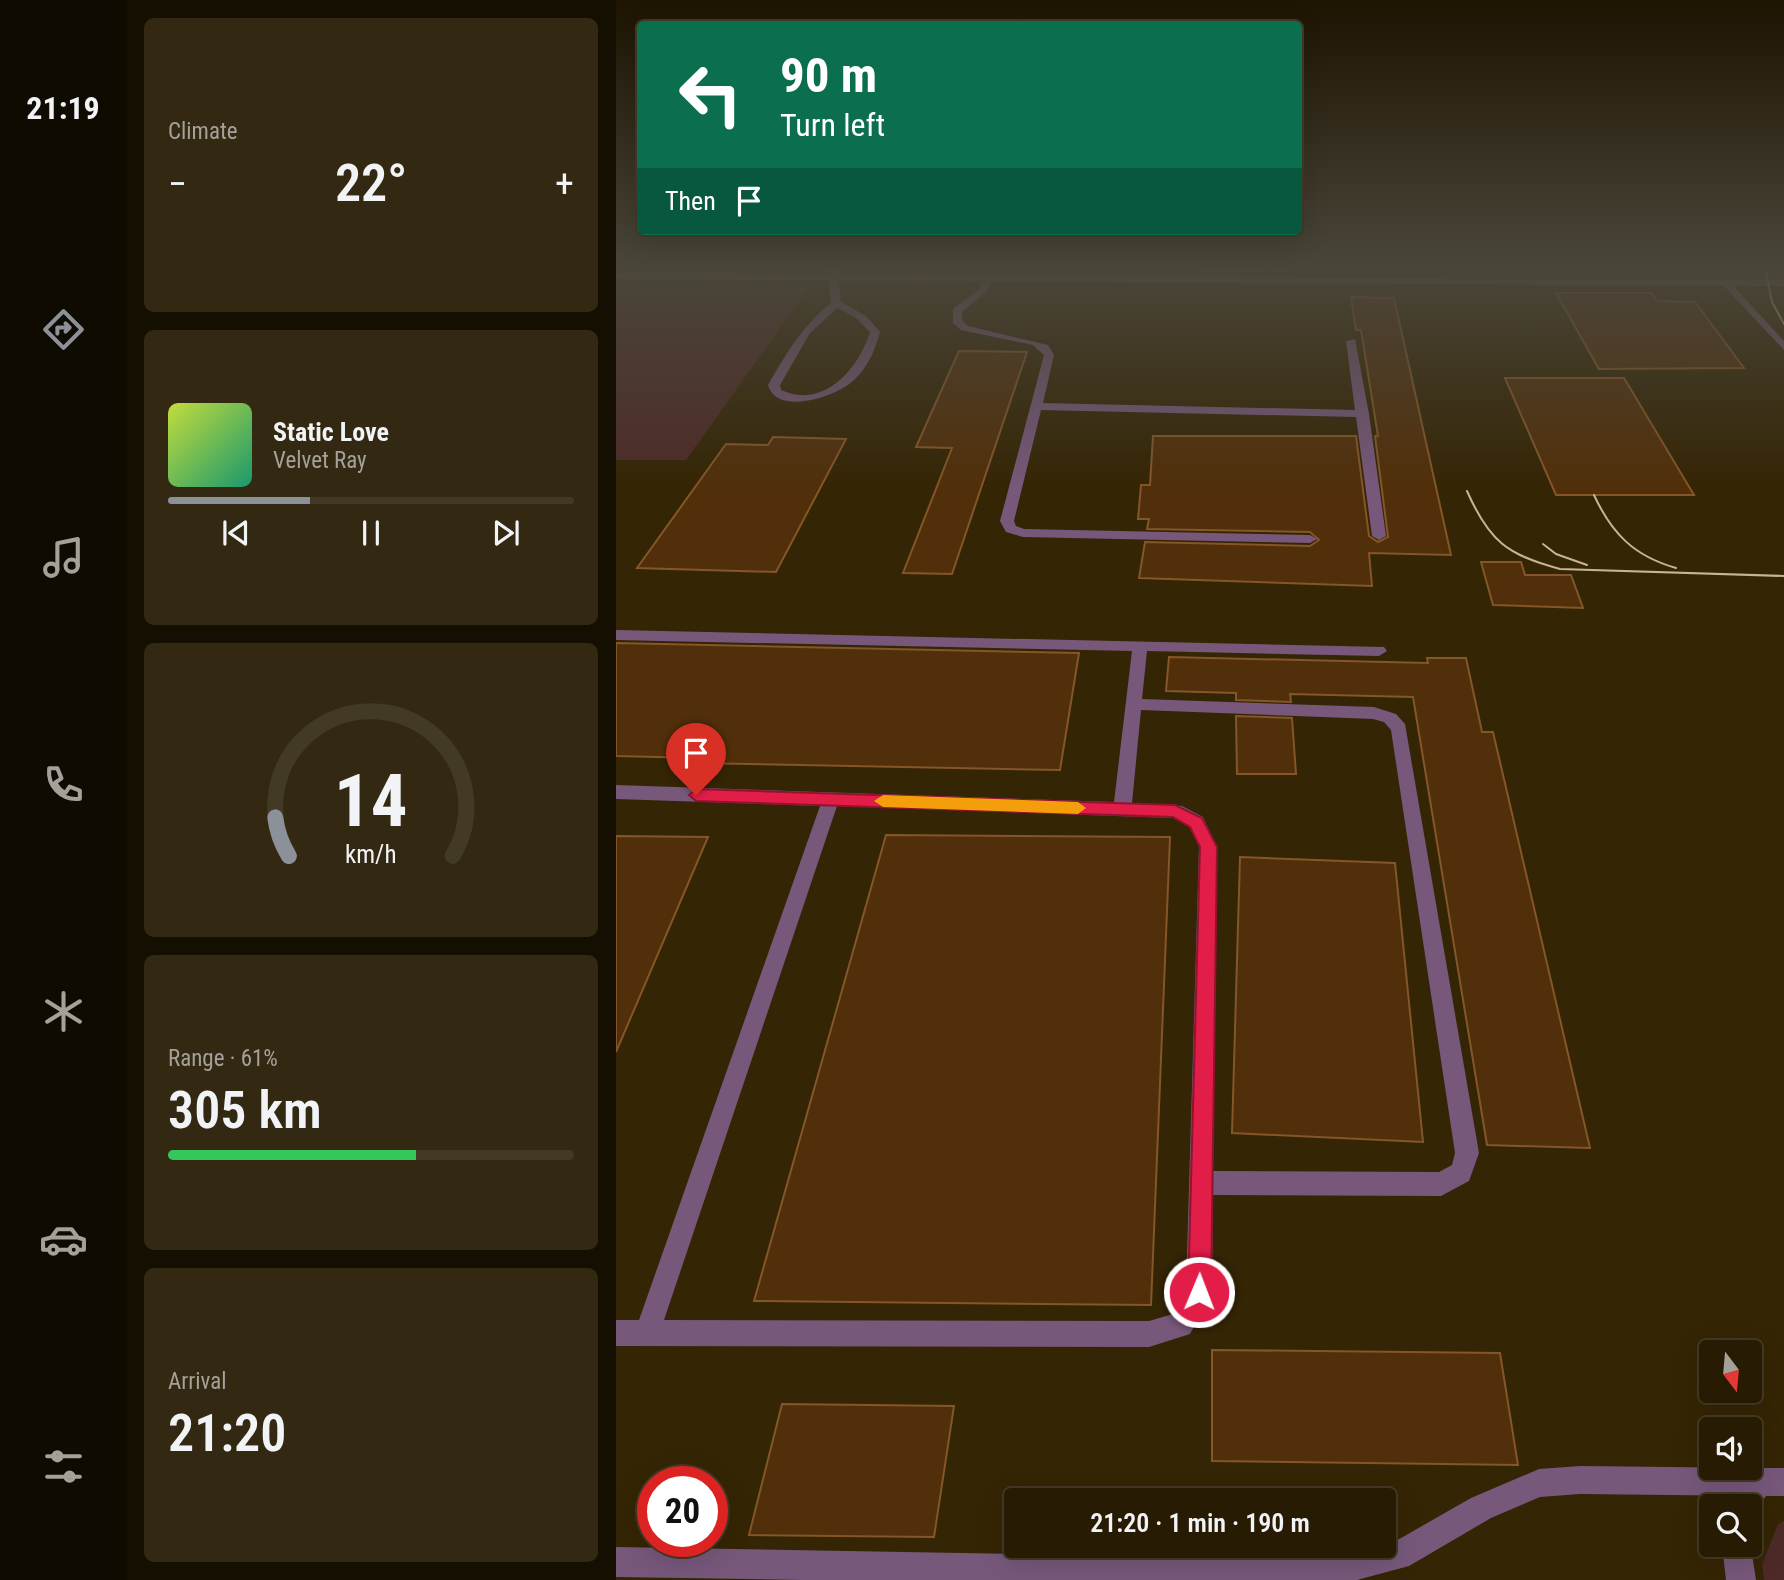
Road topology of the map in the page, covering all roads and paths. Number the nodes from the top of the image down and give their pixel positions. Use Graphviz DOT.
graph roads {
  1 [pos="799,341"];
  2 [pos="873,341"];
  3 [pos="1025,341"];
  4 [pos="1351,341"];
  5 [pos="1036,406"];
  6 [pos="1363,414"];
  7 [pos="1379,536"];
  8 [pos="1310,539"];
  9 [pos="616,635"];
  10 [pos="1140,645"];
  11 [pos="1379,651"];
  12 [pos="1133,704"];
  13 [pos="616,792"];
  14 [pos="831,799"];
  15 [pos="1122,809"];
  16 [pos="1202,1183"];
  17 [pos="616,1333"];
  18 [pos="648,1333"];
  19 [pos="1771,1482"];
  20 [pos="1757,1494"];
  21 [pos="1738,1557"];
  22 [pos="616,1562"];
  23 [pos="1741,1580"];
  1 -- 2 [label="street"];
  3 -- 5 [label="street"];
  4 -- 6 [label="street"];
  5 -- 6 [label="street"];
  5 -- 8 [label="street"];
  6 -- 7 [label="street"];
  9 -- 10 [label="street"];
  10 -- 11 [label="street"];
  10 -- 12 [label="street"];
  12 -- 15 [label="street"];
  12 -- 16 [label="street"];
  13 -- 14 [label="street"];
  14 -- 15 [label="street"];
  14 -- 18 [label="street"];
  15 -- 16 [label="street"];
  16 -- 18 [label="street"];
  17 -- 18 [label="street"];
  19 -- 20 [label="street"];
  19 -- 22 [label="street"];
  21 -- 23 [label="street"];
}
